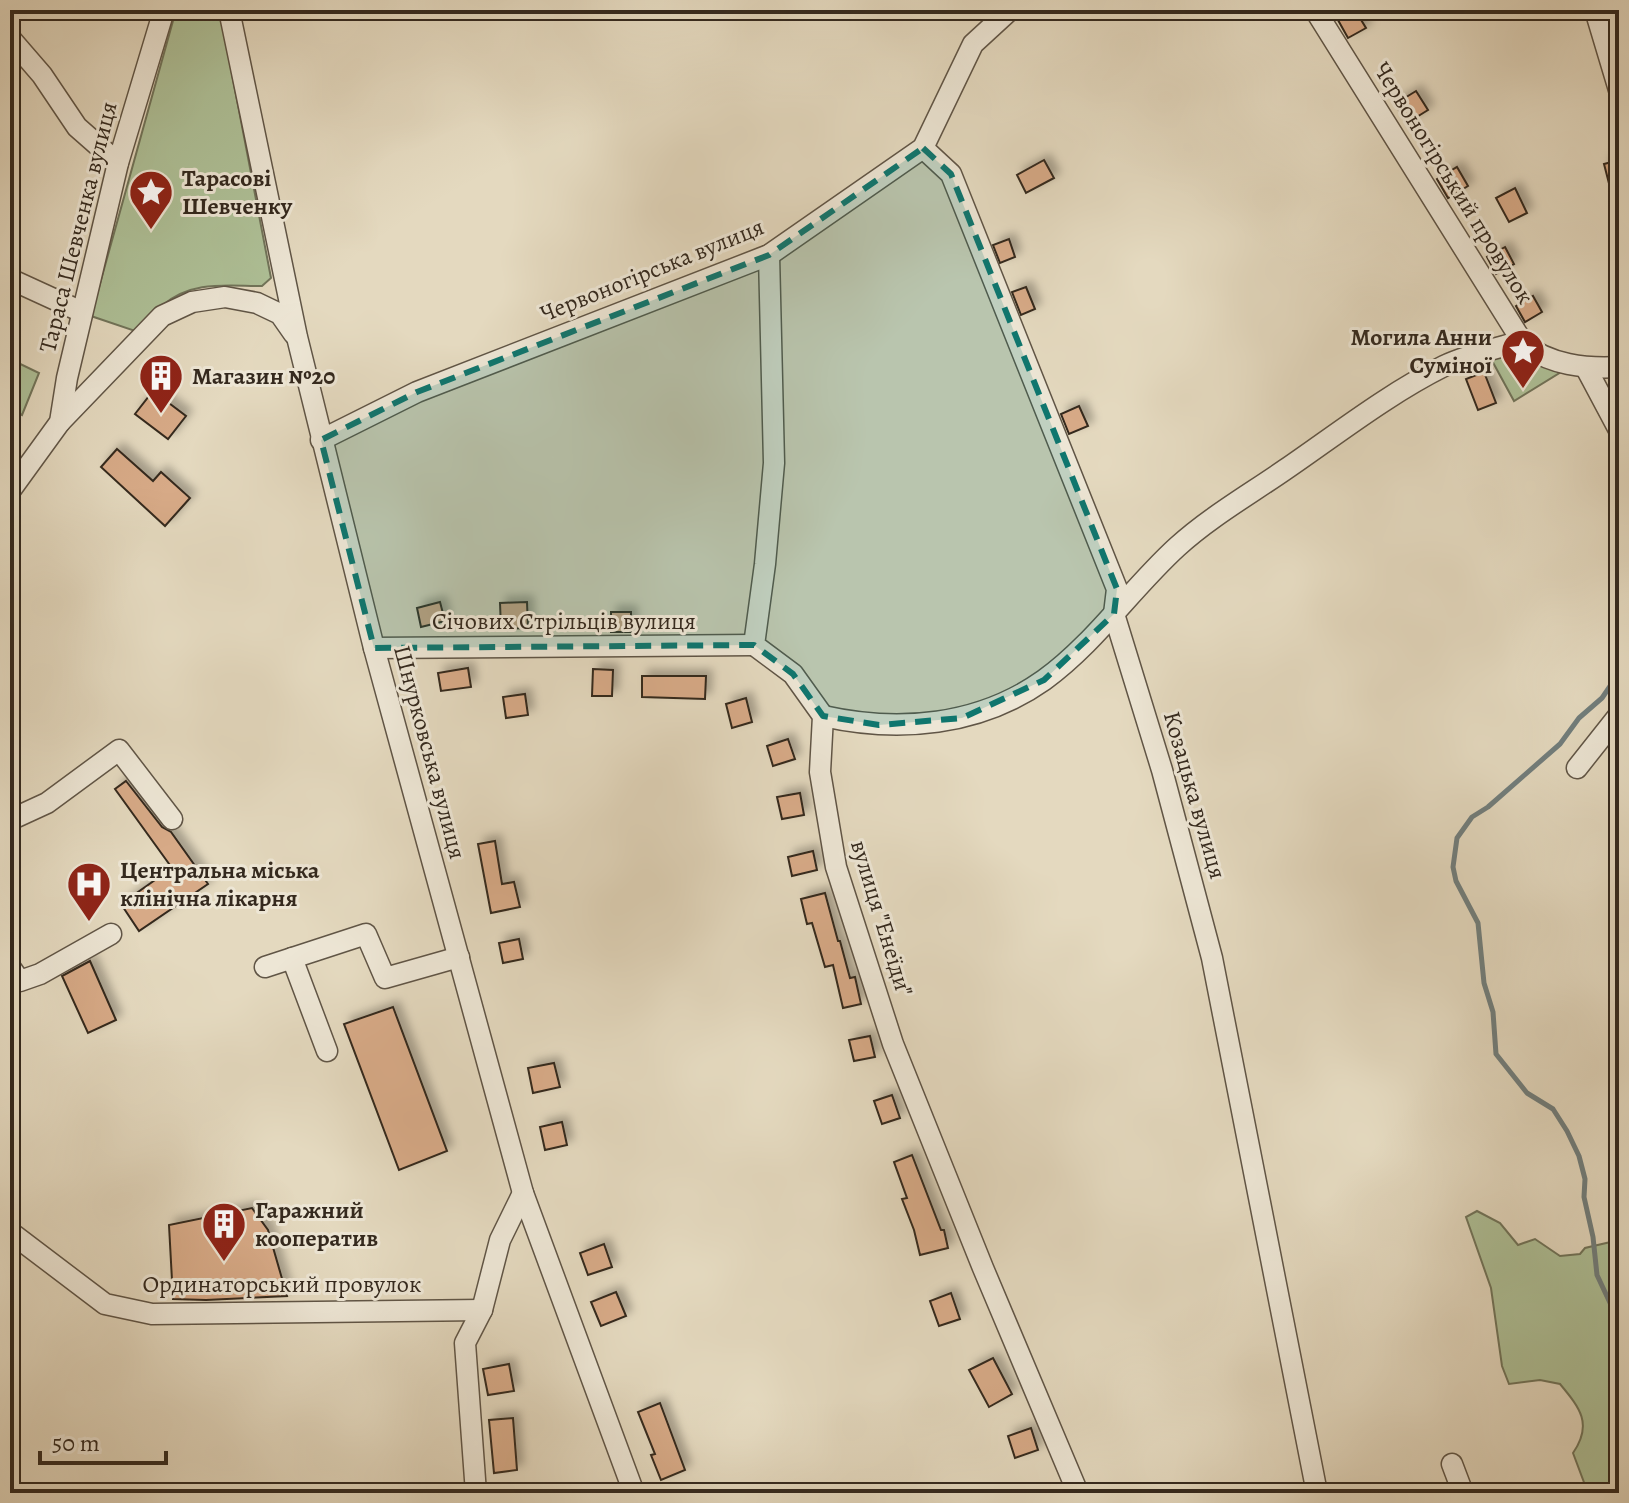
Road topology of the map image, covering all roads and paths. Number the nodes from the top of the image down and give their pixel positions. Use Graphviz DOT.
graph roads {
  1 [pos="164,10"];
  2 [pos="229,10"];
  3 [pos="1010,10"];
  4 [pos="1315,10"];
  5 [pos="1595,10"];
  6 [pos="10,38"];
  7 [pos="1619,90"];
  8 [pos="923,148"];
  9 [pos="118,163"];
  10 [pos="769,255"];
  11 [pos="10,279"];
  12 [pos="82,312"];
  13 [pos="297,337"];
  14 [pos="1523,343"];
  15 [pos="1619,367"];
  16 [pos="1586,368"];
  17 [pos="60,422"];
  18 [pos="1619,430"];
  19 [pos="321,440"];
  20 [pos="10,491"];
  21 [pos="1114,614"];
  22 [pos="754,645"];
  23 [pos="374,648"];
  24 [pos="1619,715"];
  25 [pos="823,716"];
  26 [pos="1577,768"];
  27 [pos="172,819"];
  28 [pos="10,820"];
  29 [pos="111,934"];
  30 [pos="459,957"];
  31 [pos="292,958"];
  32 [pos="10,967"];
  33 [pos="265,967"];
  34 [pos="327,1051"];
  35 [pos="523,1193"];
  36 [pos="10,1232"];
  37 [pos="482,1310"];
  38 [pos="1452,1464"];
  39 [pos="476,1493"];
  40 [pos="634,1493"];
  41 [pos="1078,1493"];
  42 [pos="1317,1493"];
  43 [pos="1463,1493"];
  1 -- 9 [label="street, Тараса Шевченка вулиця"];
  2 -- 13 [label="street, Шнурковська вулиця"];
  3 -- 8 [label="street, Червоногірська вулиця"];
  4 -- 14 [label="street, Червоногірський провулок"];
  5 -- 7 [label="street"];
  6 -- 9 [label="street"];
  8 -- 10 [label="street, Червоногірська вулиця"];
  8 -- 21 [label="street, Козацька вулиця"];
  9 -- 12 [label="street, Тараса Шевченка вулиця"];
  10 -- 19 [label="street, Червоногірська вулиця"];
  10 -- 22 [label="street"];
  11 -- 12 [label="street"];
  12 -- 17 [label="street, Тараса Шевченка вулиця"];
  13 -- 17 [label="street"];
  13 -- 19 [label="street, Шнурковська вулиця"];
  14 -- 16 [label="street"];
  14 -- 21 [label="street"];
  15 -- 16 [label="street"];
  16 -- 18 [label="street"];
  17 -- 20 [label="street, Тараса Шевченка вулиця"];
  19 -- 23 [label="street, Шнурковська вулиця"];
  21 -- 25 [label="street"];
  21 -- 42 [label="street, Козацька вулиця"];
  22 -- 23 [label="street, Січових Стрільців вулиця"];
  22 -- 25 [label="street"];
  23 -- 30 [label="street, Шнурковська вулиця"];
  24 -- 26 [label="street"];
  25 -- 41 [label="street, вулиця \"Енеїди\""];
  27 -- 28 [label="street"];
  29 -- 32 [label="street"];
  30 -- 31 [label="street"];
  30 -- 35 [label="street, Шнурковська вулиця"];
  31 -- 33 [label="street"];
  31 -- 34 [label="street"];
  35 -- 37 [label="street"];
  35 -- 40 [label="street, Шнурковська вулиця"];
  36 -- 37 [label="street, Ординаторський провулок"];
  37 -- 39 [label="street"];
  38 -- 43 [label="street"];
}
